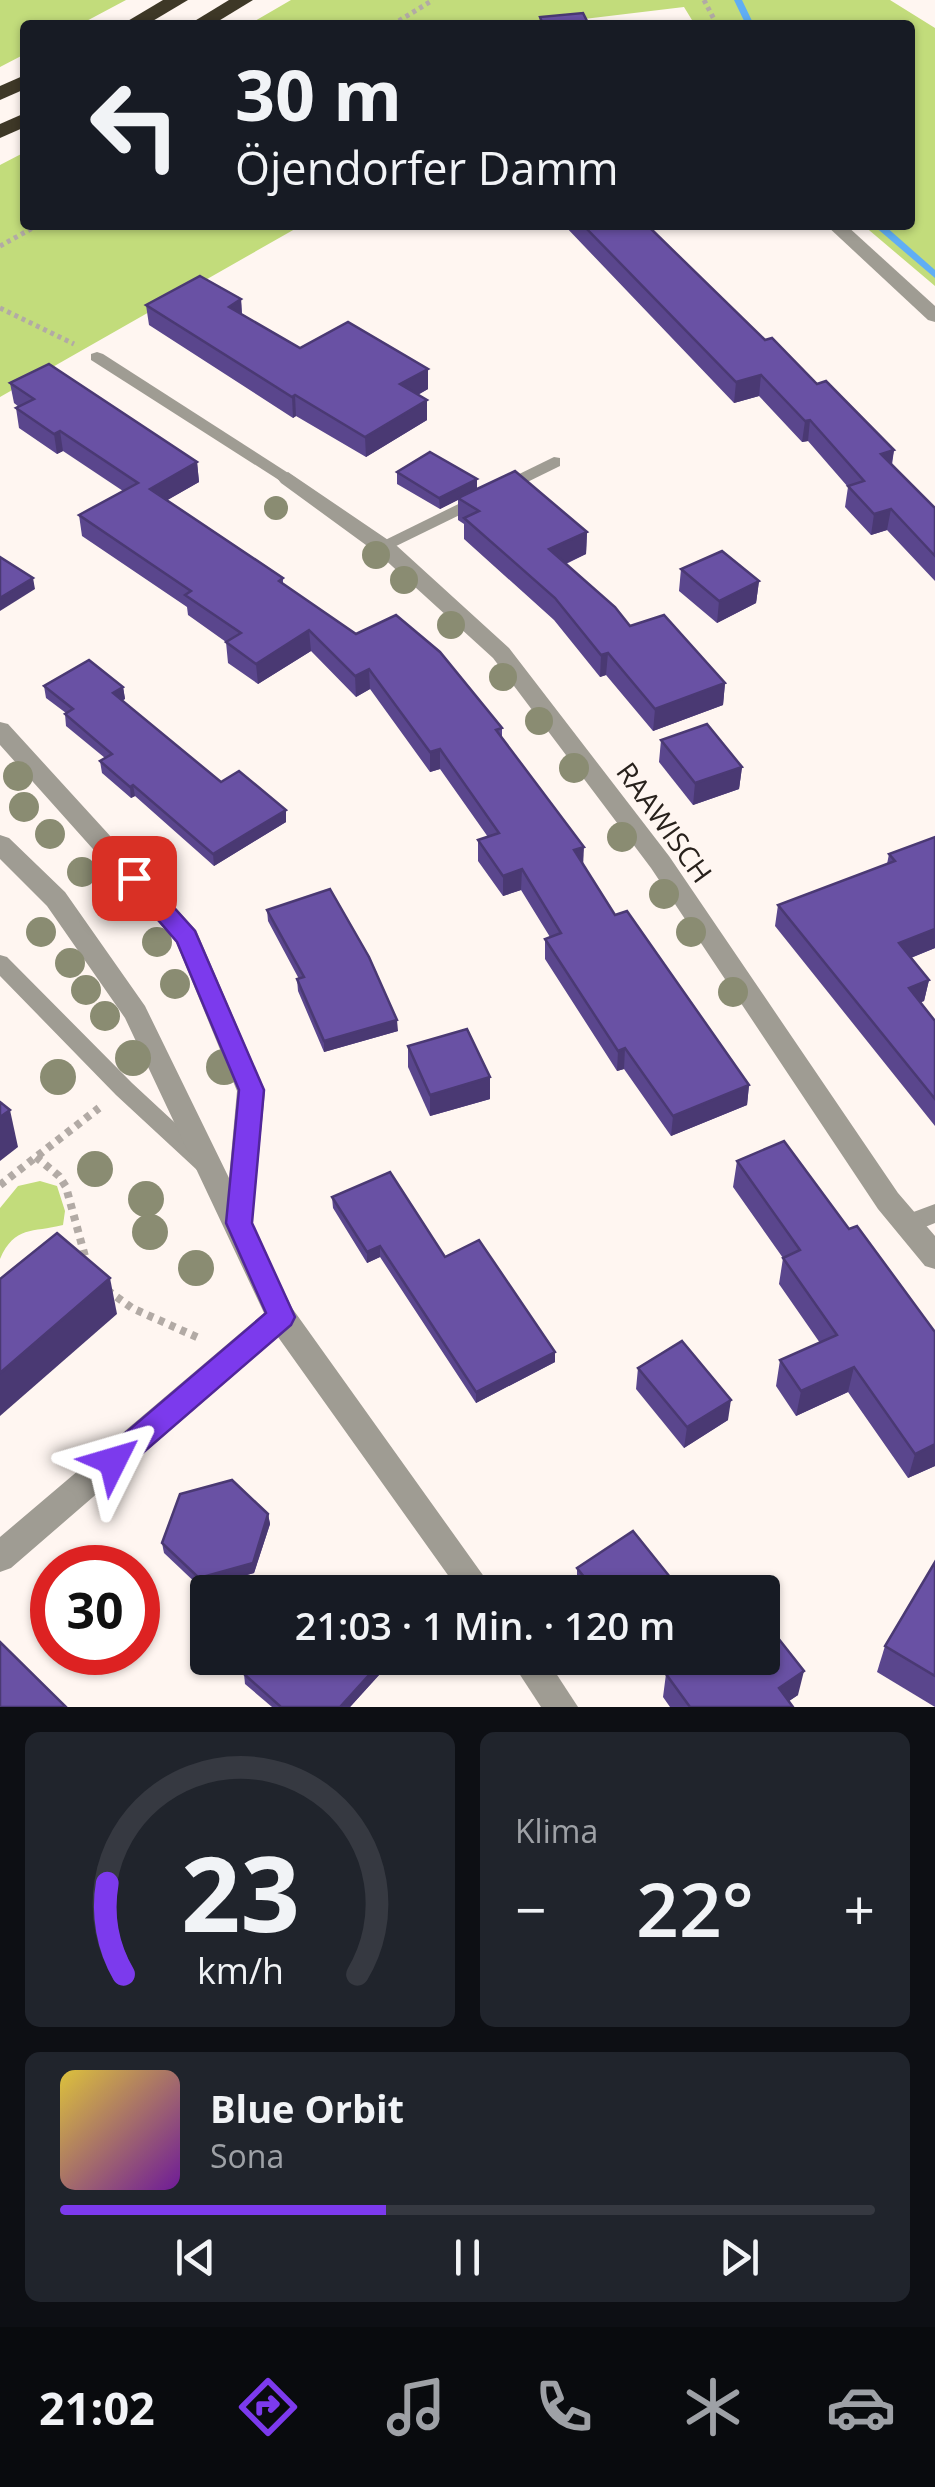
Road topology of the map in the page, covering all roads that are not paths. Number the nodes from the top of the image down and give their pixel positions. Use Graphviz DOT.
graph roads {
  1 [pos="178,0"];
  2 [pos="243,0"];
  3 [pos="141,20"];
  4 [pos="207,20"];
  5 [pos="840,230"];
  6 [pos="935,316"];
  7 [pos="97,356"];
  8 [pos="554,462"];
  9 [pos="288,478"];
  10 [pos="382,546"];
  11 [pos="0,730"];
  12 [pos="0,844"];
  13 [pos="0,963"];
  14 [pos="210,1169"];
  15 [pos="935,1213"];
  16 [pos="239,1223"];
  17 [pos="908,1224"];
  18 [pos="935,1257"];
  19 [pos="281,1317"];
  20 [pos="0,1557"];
  21 [pos="467,1575"];
  22 [pos="538,1675"];
  23 [pos="561,1707"];
  1 -- 3 [label="highway"];
  2 -- 4 [label="highway"];
  5 -- 6 [label="street"];
  7 -- 9 [label="lane"];
  8 -- 10 [label="lane"];
  9 -- 10 [label="street, RAAWISCH"];
  10 -- 17 [label="street, RAAWISCH"];
  11 -- 16 [label="street"];
  12 -- 14 [label="street"];
  13 -- 14 [label="lane"];
  14 -- 16 [label="street"];
  15 -- 17 [label="lane"];
  16 -- 19 [label="street"];
  17 -- 18 [label="street, RAAWISCH"];
  19 -- 20 [label="street"];
  19 -- 21 [label="street"];
  22 -- 23 [label="street"];
}
